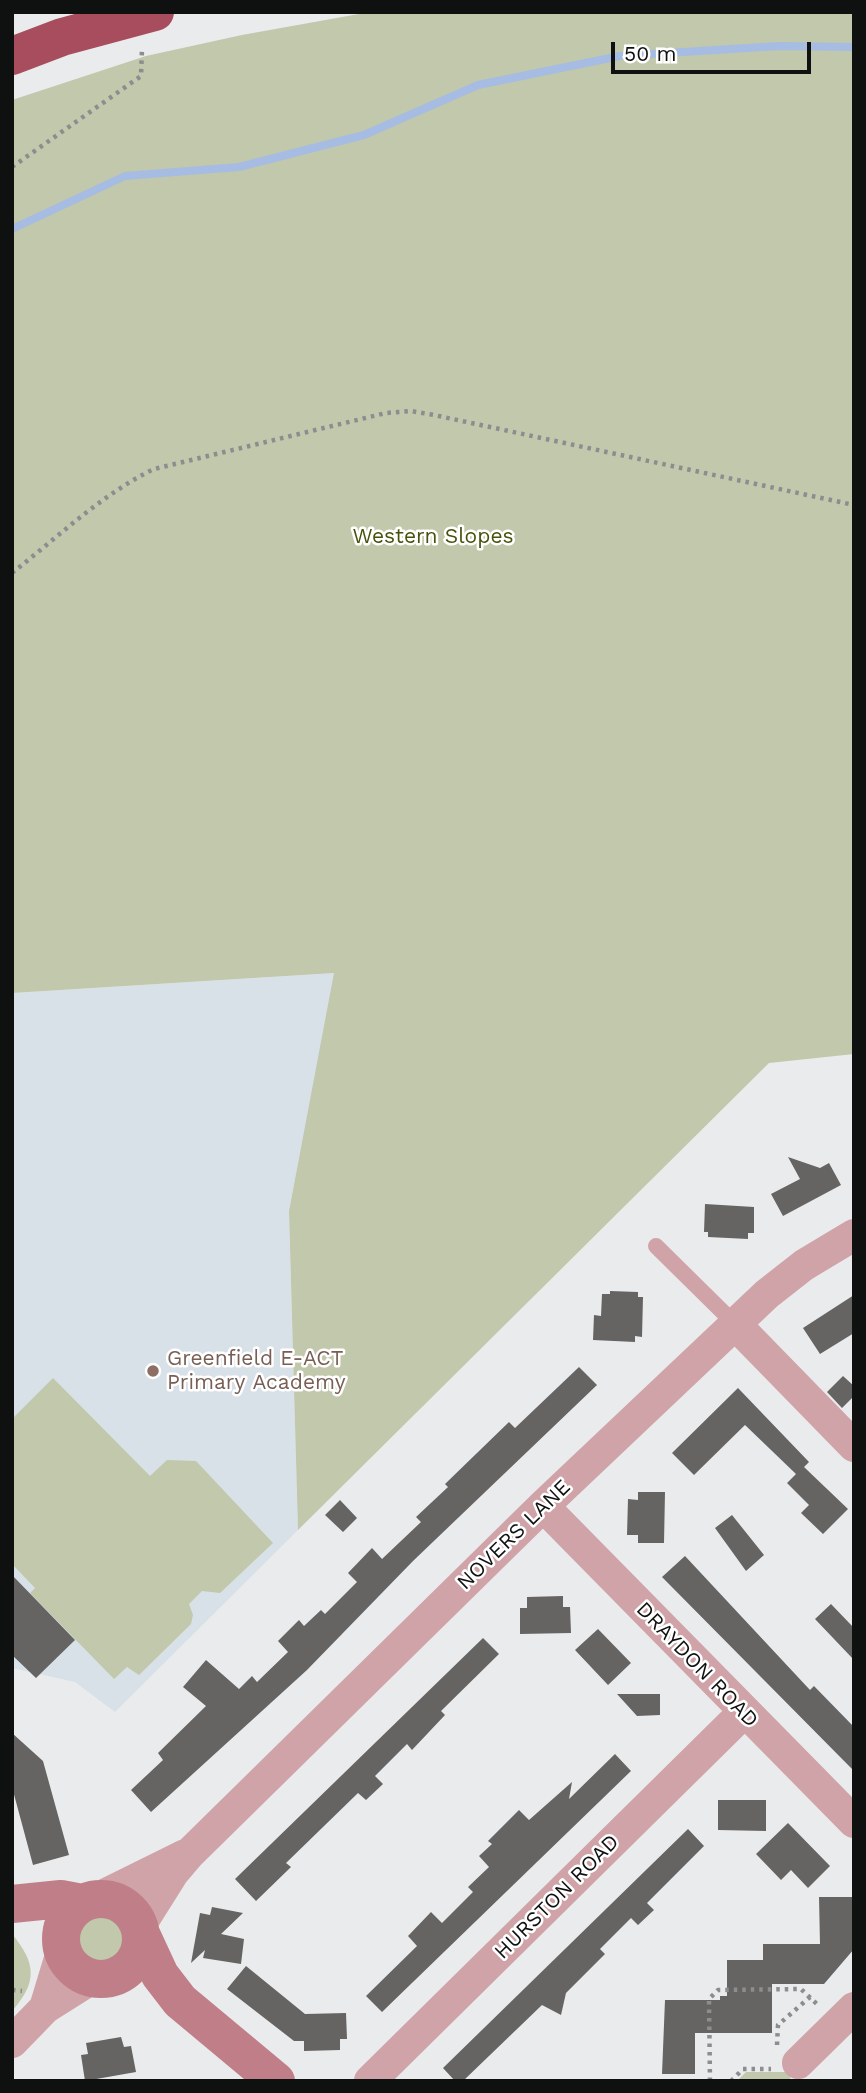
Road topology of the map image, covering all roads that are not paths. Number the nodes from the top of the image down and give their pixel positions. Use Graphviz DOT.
graph roads {
  1 [pos="149,14"];
  2 [pos="12,56"];
  3 [pos="854,1235"];
  4 [pos="656,1246"];
  5 [pos="734,1324"];
  6 [pos="854,1446"];
  7 [pos="542,1506"];
  8 [pos="743,1713"];
  9 [pos="854,1822"];
  10 [pos="190,1853"];
  11 [pos="89,1901"];
  12 [pos="12,1904"];
  13 [pos="12,1915"];
  14 [pos="140,1931"];
  15 [pos="61,1947"];
  16 [pos="98,1979"];
  17 [pos="180,2001"];
  18 [pos="45,2008"];
  19 [pos="846,2016"];
  20 [pos="12,2042"];
  21 [pos="798,2063"];
  22 [pos="276,2081"];
  23 [pos="370,2081"];
  1 -- 2 [label="highway"];
  3 -- 5 [label="street, NOVERS LANE"];
  4 -- 5 [label="lane"];
  5 -- 6 [label="street"];
  5 -- 7 [label="street, NOVERS LANE"];
  7 -- 8 [label="street, DRAYDON ROAD"];
  7 -- 10 [label="street, NOVERS LANE"];
  8 -- 9 [label="street, DRAYDON ROAD"];
  8 -- 23 [label="street, HURSTON ROAD"];
  10 -- 11 [label="street, NOVERS LANE"];
  10 -- 14 [label="street, NOVERS LANE"];
  11 -- 12 [label="street"];
  11 -- 14 [label="street"];
  11 -- 15 [label="street"];
  13 -- 15 [label="street"];
  14 -- 16 [label="street"];
  14 -- 17 [label="street"];
  15 -- 16 [label="street"];
  15 -- 18 [label="street"];
  16 -- 17 [label="street"];
  16 -- 18 [label="street"];
  17 -- 22 [label="street"];
  18 -- 20 [label="street"];
  19 -- 21 [label="street"];
}
